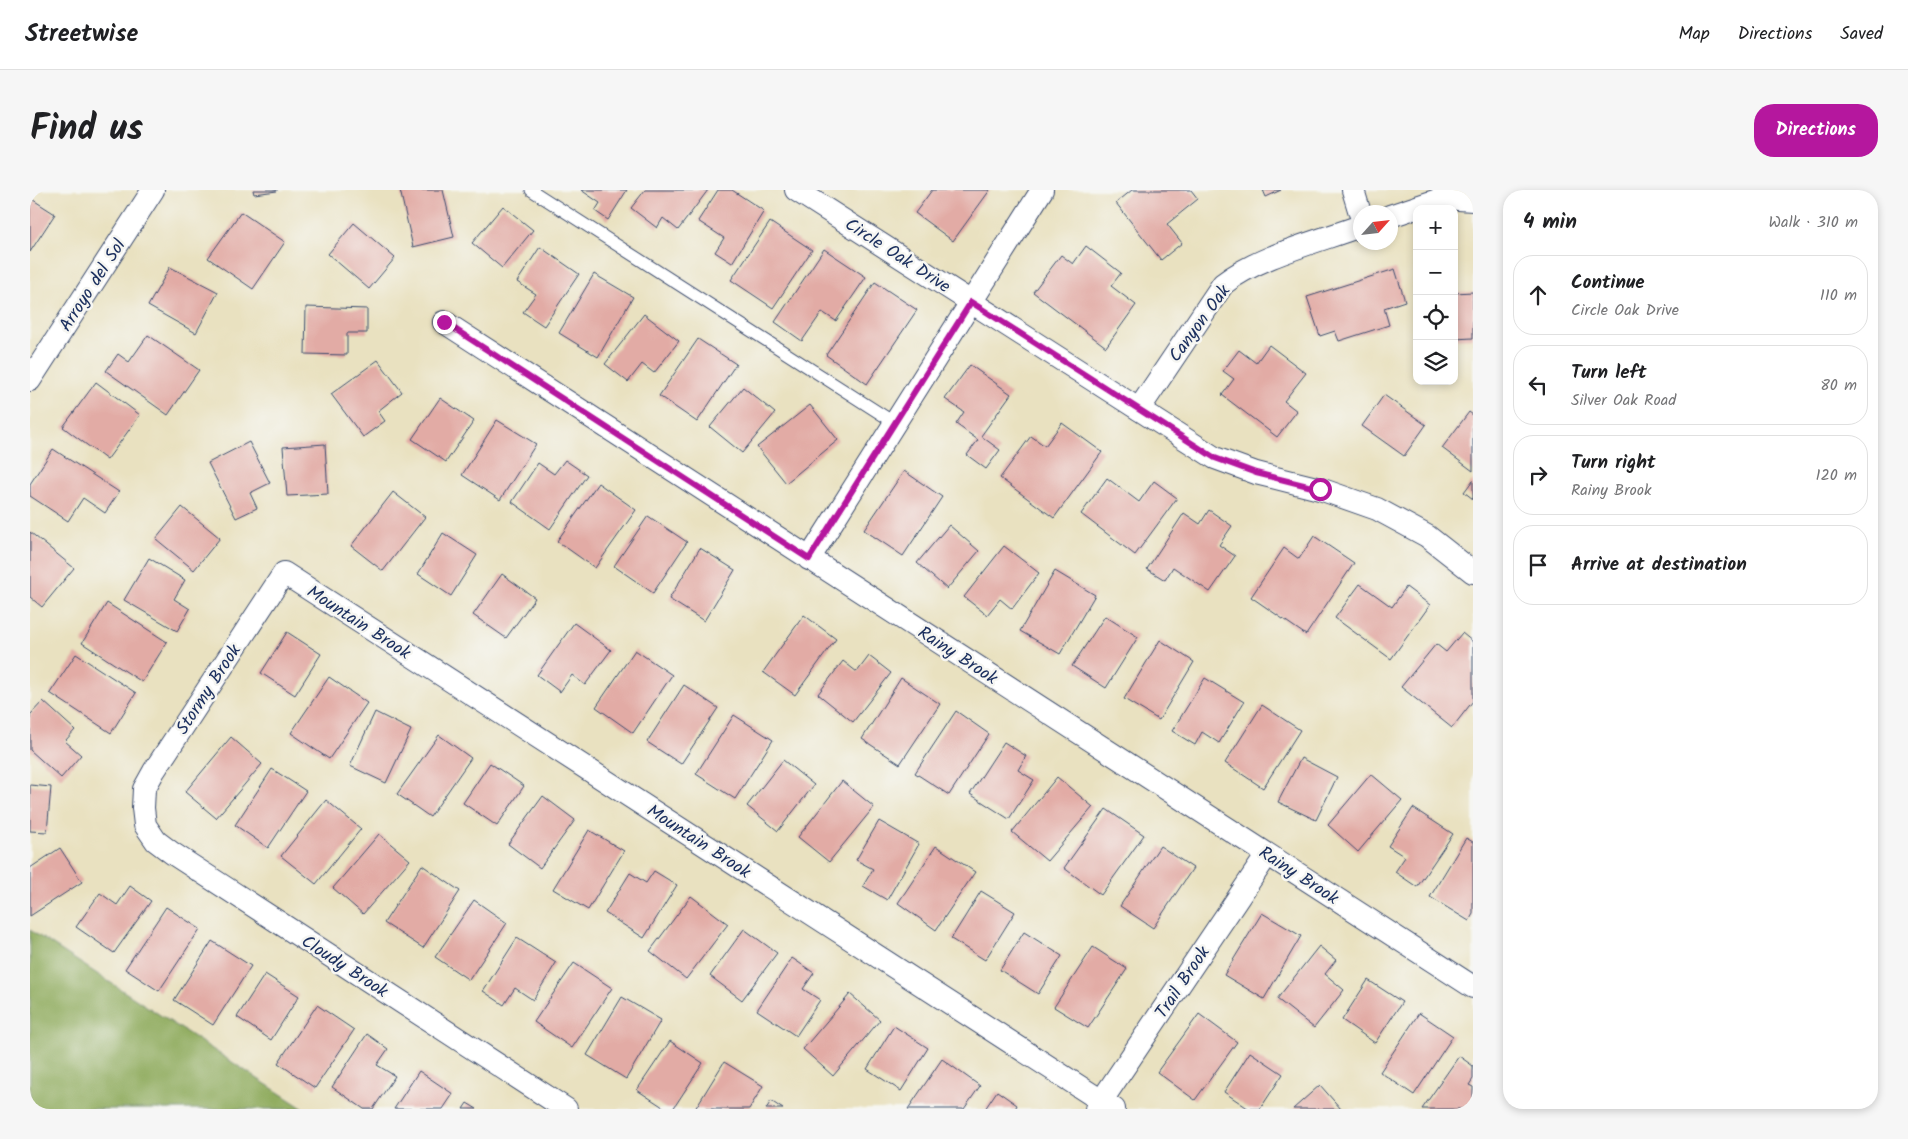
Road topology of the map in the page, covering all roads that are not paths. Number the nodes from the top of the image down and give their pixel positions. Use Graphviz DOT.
graph roads {
  1 [pos="153,190"];
  2 [pos="531,190"];
  3 [pos="796,190"];
  4 [pos="1042,190"];
  5 [pos="1353,190"];
  6 [pos="1473,200"];
  7 [pos="1358,205"];
  8 [pos="1398,213"];
  9 [pos="1353,229"];
  10 [pos="971,302"];
  11 [pos="444,322"];
  12 [pos="30,380"];
  13 [pos="1139,409"];
  14 [pos="895,423"];
  15 [pos="809,559"];
  16 [pos="1473,572"];
  17 [pos="284,573"];
  18 [pos="143,808"];
  19 [pos="1268,855"];
  20 [pos="1473,987"];
  21 [pos="1104,1106"];
  22 [pos="566,1109"];
  1 -- 12 [label="street, Arroyo del Sol"];
  2 -- 14 [label="lane"];
  3 -- 10 [label="street, Circle Oak Drive"];
  4 -- 10 [label="street"];
  5 -- 7 [label="street"];
  6 -- 8 [label="street"];
  9 -- 13 [label="street, Canyon Oak"];
  10 -- 13 [label="street, Circle Oak Drive"];
  10 -- 14 [label="street"];
  11 -- 15 [label="street, Rainy Brook"];
  13 -- 16 [label="street, Circle Oak Drive"];
  14 -- 15 [label="street"];
  15 -- 19 [label="street, Rainy Brook"];
  17 -- 18 [label="street, Stormy Brook"];
  17 -- 21 [label="street, Mountain Brook"];
  18 -- 22 [label="street, Cloudy Brook"];
  19 -- 20 [label="street, Rainy Brook"];
  19 -- 21 [label="street, Trail Brook"];
}
